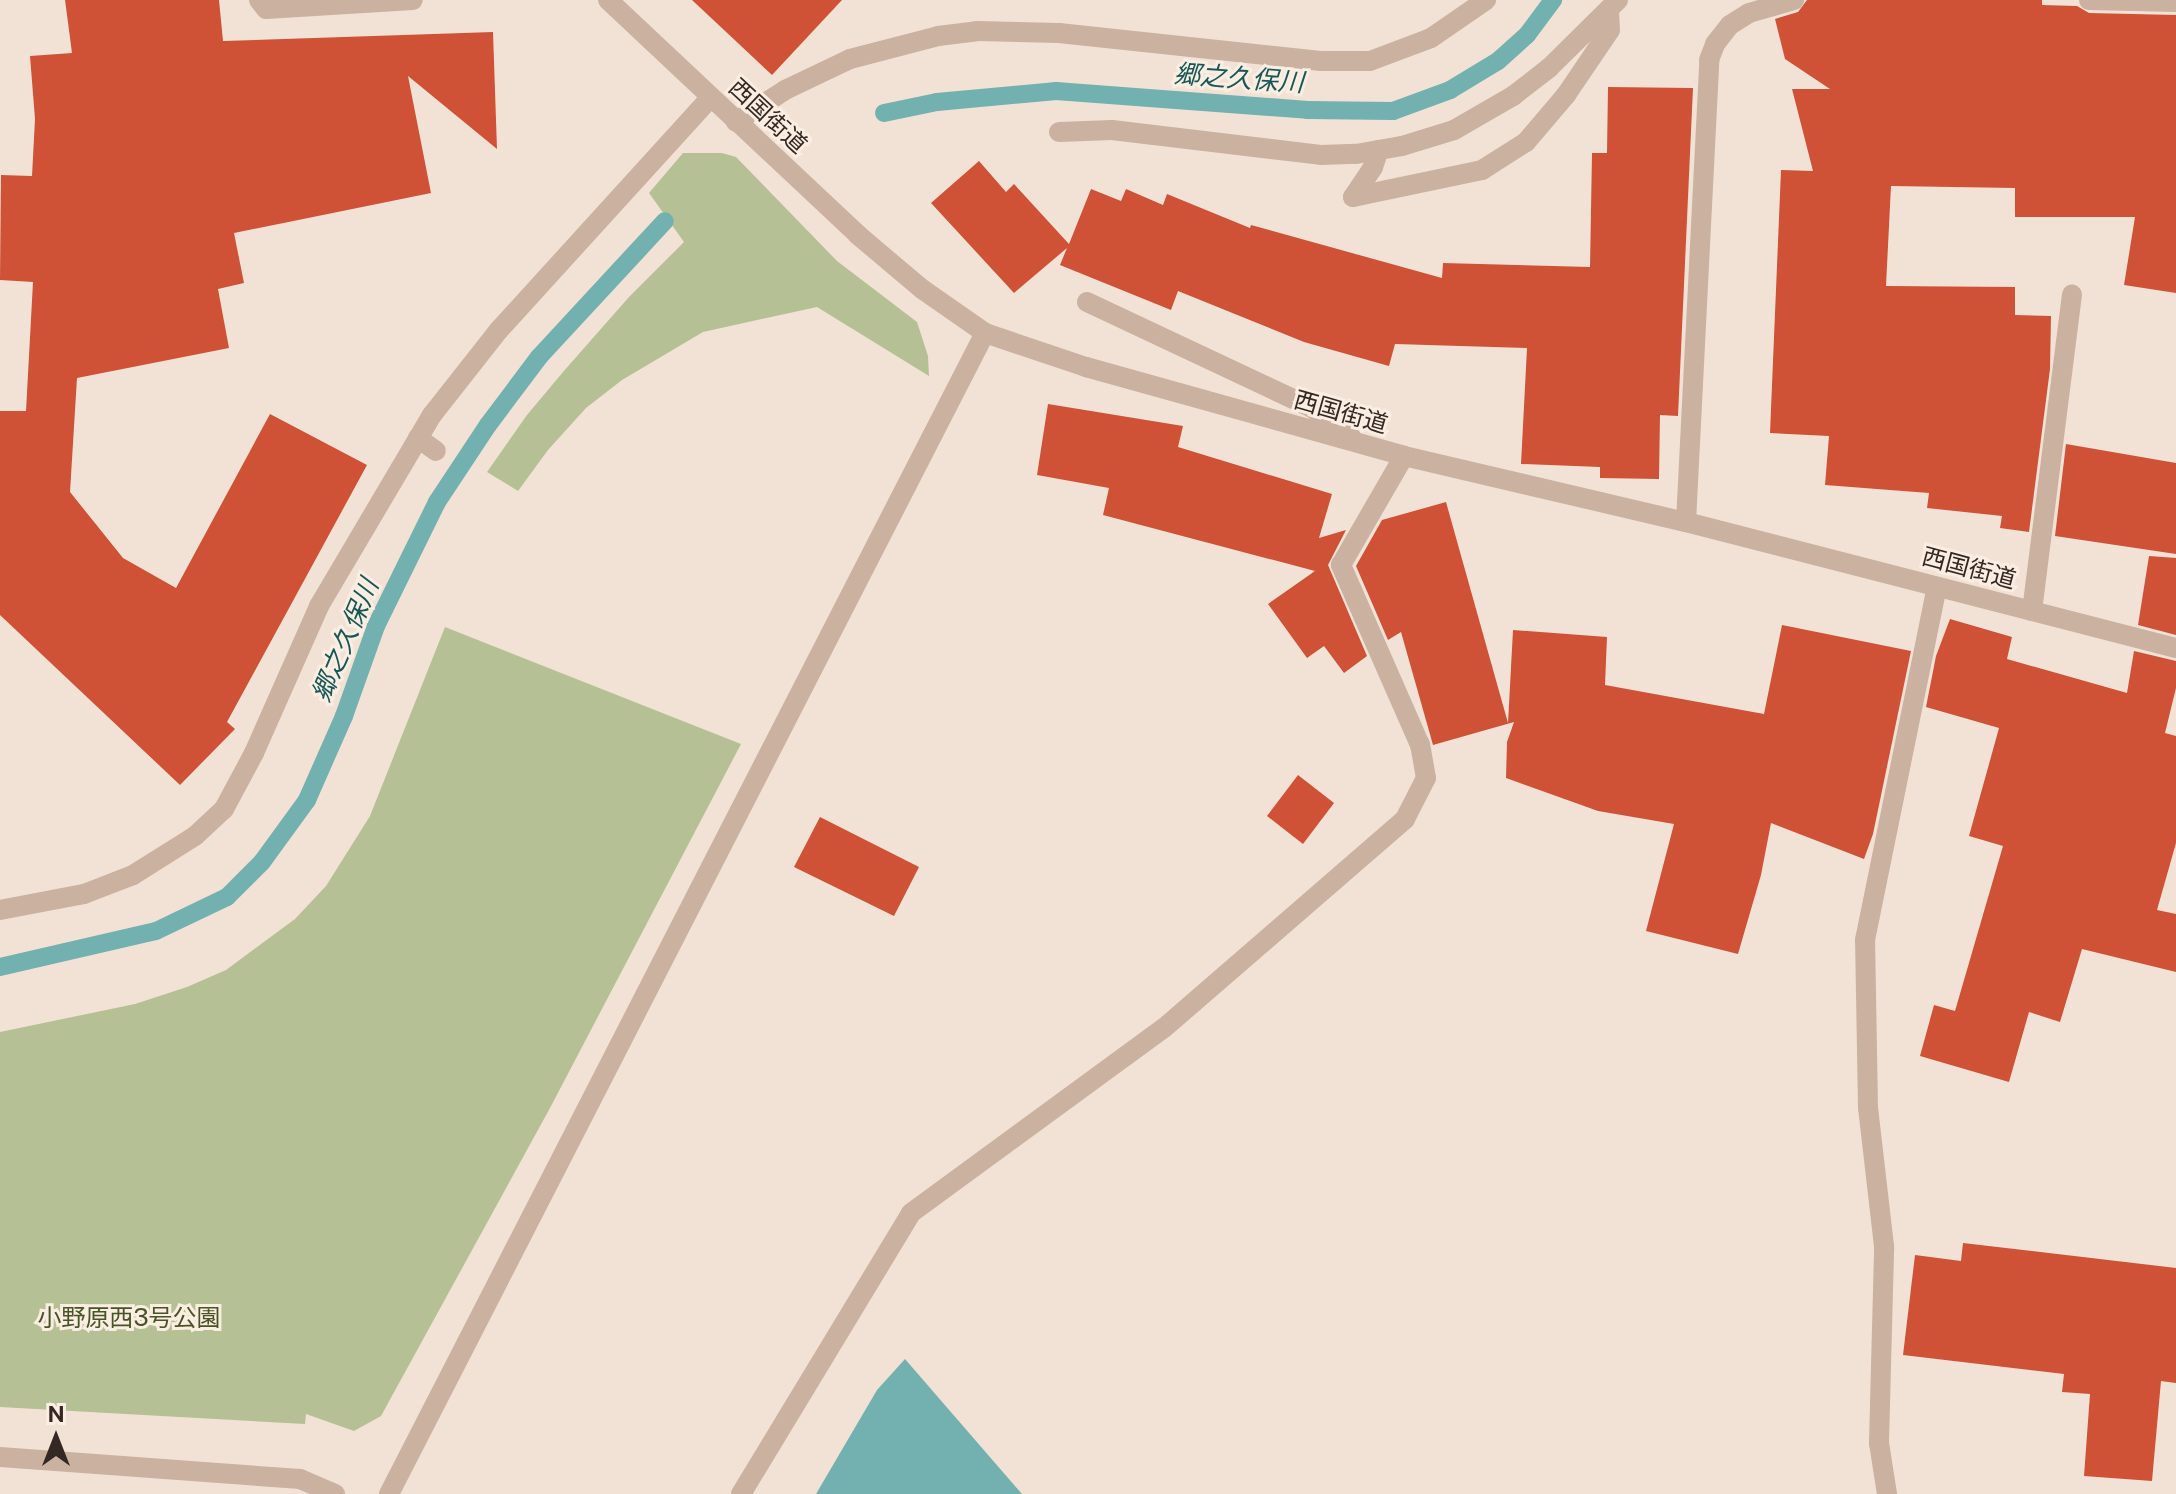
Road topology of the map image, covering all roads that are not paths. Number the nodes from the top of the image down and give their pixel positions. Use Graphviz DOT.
graph roads {
  1 [pos="259,0"];
  2 [pos="413,0"];
  3 [pos="608,0"];
  4 [pos="1486,0"];
  5 [pos="1794,0"];
  6 [pos="2089,0"];
  7 [pos="2176,2"];
  8 [pos="1614,6"];
  9 [pos="709,99"];
  10 [pos="736,122"];
  11 [pos="1059,132"];
  12 [pos="1379,150"];
  13 [pos="2072,295"];
  14 [pos="1087,302"];
  15 [pos="985,333"];
  16 [pos="418,438"];
  17 [pos="1361,444"];
  18 [pos="436,451"];
  19 [pos="1404,456"];
  20 [pos="1686,522"];
  21 [pos="1937,587"];
  22 [pos="2032,611"];
  23 [pos="2176,648"];
  24 [pos="0,910"];
  25 [pos="0,1457"];
  26 [pos="335,1494"];
  27 [pos="389,1494"];
  28 [pos="741,1494"];
  29 [pos="1887,1494"];
  1 -- 2 [label="street"];
  3 -- 9 [label="street, 西国街道"];
  4 -- 10 [label="street"];
  5 -- 20 [label="street"];
  6 -- 7 [label="street"];
  8 -- 12 [label="street"];
  8 -- 12 [label="street"];
  9 -- 10 [label="street, 西国街道"];
  9 -- 16 [label="street"];
  10 -- 15 [label="street, 西国街道"];
  11 -- 12 [label="street"];
  13 -- 22 [label="street"];
  14 -- 17 [label="street"];
  15 -- 17 [label="street, 西国街道"];
  15 -- 27 [label="street"];
  16 -- 18 [label="street"];
  16 -- 24 [label="street"];
  17 -- 19 [label="street, 西国街道"];
  19 -- 20 [label="street, 西国街道"];
  19 -- 28 [label="street"];
  20 -- 21 [label="street, 西国街道"];
  21 -- 22 [label="street, 西国街道"];
  21 -- 29 [label="street"];
  22 -- 23 [label="street, 西国街道"];
  25 -- 26 [label="street"];
}
